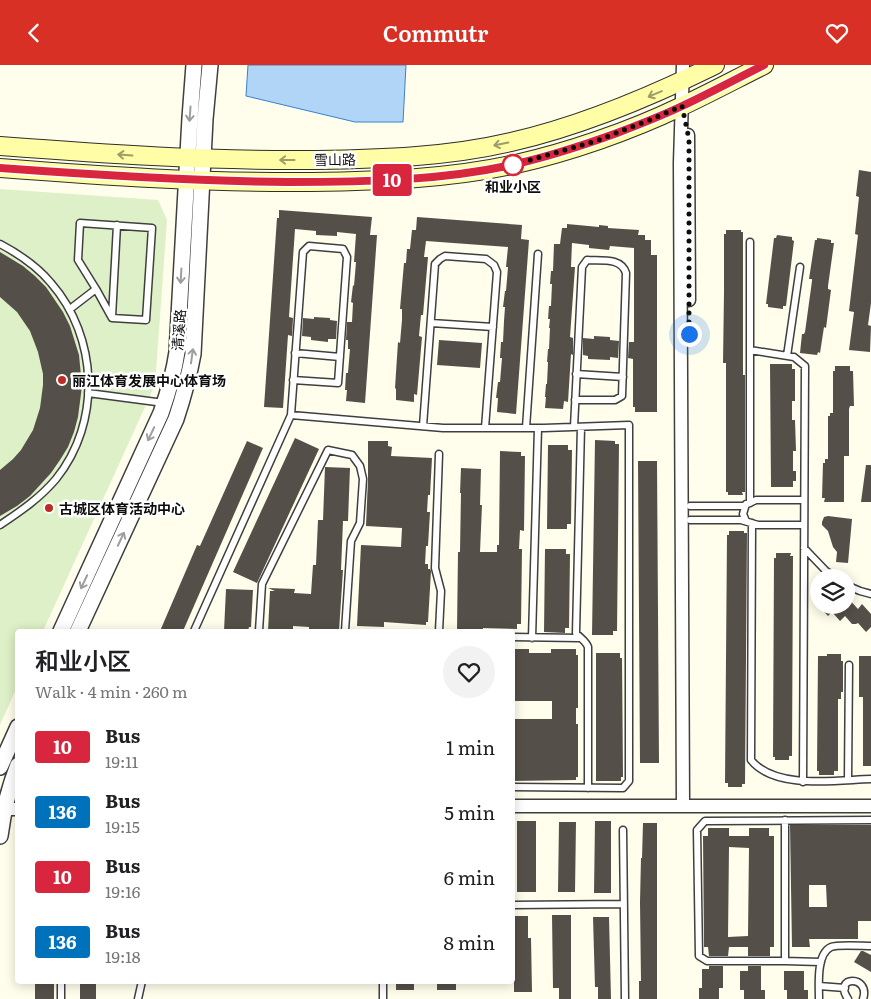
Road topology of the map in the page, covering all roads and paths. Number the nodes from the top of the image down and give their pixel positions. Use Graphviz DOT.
graph roads {
  1 [pos="194,65"];
  2 [pos="210,65"];
  3 [pos="715,65"];
  4 [pos="764,65"];
  5 [pos="683,73"];
  6 [pos="682,106"];
  7 [pos="0,146"];
  8 [pos="195,158"];
  9 [pos="0,168"];
  10 [pos="194,180"];
  11 [pos="118,225"];
  12 [pos="750,242"];
  13 [pos="0,244"];
  14 [pos="538,254"];
  15 [pos="800,267"];
  16 [pos="96,289"];
  17 [pos="70,309"];
  18 [pos="112,318"];
  19 [pos="431,323"];
  20 [pos="493,327"];
  21 [pos="750,350"];
  22 [pos="295,353"];
  23 [pos="788,356"];
  24 [pos="340,357"];
  25 [pos="576,374"];
  26 [pos="623,377"];
  27 [pos="293,380"];
  28 [pos="88,393"];
  29 [pos="575,400"];
  30 [pos="165,403"];
  31 [pos="291,415"];
  32 [pos="423,426"];
  33 [pos="574,427"];
  34 [pos="581,427"];
  35 [pos="485,428"];
  36 [pos="526,428"];
  37 [pos="538,428"];
  38 [pos="439,454"];
  39 [pos="804,500"];
  40 [pos="748,503"];
  41 [pos="690,506"];
  42 [pos="690,520"];
  43 [pos="749,522"];
  44 [pos="0,525"];
  45 [pos="804,525"];
  46 [pos="804,548"];
  47 [pos="825,569"];
  48 [pos="855,589"];
  49 [pos="871,594"];
  50 [pos="62,629"];
  51 [pos="79,629"];
  52 [pos="195,629"];
  53 [pos="259,629"];
  54 [pos="345,629"];
  55 [pos="439,629"];
  56 [pos="515,637"];
  57 [pos="532,637"];
  58 [pos="579,638"];
  59 [pos="849,665"];
  60 [pos="15,734"];
  61 [pos="0,767"];
  62 [pos="15,774"];
  63 [pos="871,779"];
  64 [pos="848,780"];
  65 [pos="803,782"];
  66 [pos="515,787"];
  67 [pos="588,788"];
  68 [pos="687,806"];
  69 [pos="871,806"];
  70 [pos="515,807"];
  71 [pos="11,809"];
  72 [pos="784,820"];
  73 [pos="871,820"];
  74 [pos="623,830"];
  75 [pos="0,836"];
  76 [pos="624,904"];
  77 [pos="515,905"];
  78 [pos="871,946"];
  79 [pos="785,961"];
  80 [pos="820,962"];
  81 [pos="61,984"];
  82 [pos="141,984"];
  83 [pos="383,984"];
  84 [pos="819,987"];
  85 [pos="845,988"];
  86 [pos="61,999"];
  87 [pos="138,999"];
  88 [pos="383,999"];
  89 [pos="625,999"];
  90 [pos="819,999"];
  91 [pos="848,999"];
  92 [pos="863,999"];
  1 -- 8 [label="street, 清溪路, one-way"];
  2 -- 8 [label="street, 清溪路"];
  3 -- 5 [label="main road, 雪山路"];
  4 -- 6 [label="main road, 雪山路"];
  5 -- 6 [label="street"];
  5 -- 8 [label="main road, 雪山路, one-way"];
  6 -- 10 [label="main road, 雪山路"];
  6 -- 41 [label="street"];
  6 -- 68 [label="street"];
  8 -- 7 [label="main road, 雪山路, one-way"];
  8 -- 10 [label="street, 清溪路"];
  9 -- 10 [label="main road, 雪山路"];
  10 -- 30 [label="street, 清溪路, one-way"];
  51 -- 10 [label="street, 清溪路, one-way"];
  11 -- 16 [label="lane"];
  11 -- 18 [label="lane"];
  11 -- 18 [label="lane"];
  12 -- 21 [label="lane"];
  13 -- 17 [label="lane"];
  14 -- 36 [label="lane"];
  15 -- 23 [label="lane"];
  16 -- 17 [label="lane"];
  16 -- 18 [label="lane"];
  17 -- 28 [label="lane"];
  19 -- 20 [label="lane"];
  19 -- 20 [label="lane"];
  19 -- 32 [label="lane"];
  20 -- 35 [label="lane"];
  21 -- 23 [label="lane"];
  21 -- 40 [label="lane"];
  22 -- 24 [label="lane"];
  22 -- 24 [label="lane"];
  22 -- 27 [label="lane"];
  23 -- 39 [label="lane"];
  24 -- 27 [label="lane"];
  25 -- 26 [label="lane"];
  25 -- 26 [label="lane"];
  25 -- 29 [label="lane"];
  26 -- 29 [label="lane"];
  27 -- 31 [label="lane"];
  28 -- 30 [label="lane"];
  28 -- 44 [label="lane"];
  29 -- 33 [label="lane"];
  30 -- 50 [label="street, 清溪路, one-way"];
  31 -- 32 [label="lane"];
  31 -- 52 [label="lane"];
  32 -- 35 [label="lane"];
  33 -- 34 [label="lane"];
  33 -- 37 [label="lane"];
  34 -- 58 [label="lane"];
  34 -- 67 [label="lane"];
  35 -- 36 [label="lane"];
  36 -- 37 [label="lane"];
  37 -- 57 [label="lane"];
  38 -- 55 [label="lane"];
  39 -- 40 [label="lane"];
  39 -- 45 [label="lane"];
  40 -- 41 [label="lane"];
  40 -- 43 [label="lane"];
  41 -- 42 [label="street"];
  42 -- 43 [label="lane"];
  42 -- 68 [label="street"];
  43 -- 45 [label="lane"];
  43 -- 65 [label="lane"];
  45 -- 46 [label="lane"];
  46 -- 47 [label="lane"];
  46 -- 65 [label="lane"];
  48 -- 49 [label="lane"];
  53 -- 54 [label="lane"];
  56 -- 57 [label="lane"];
  57 -- 58 [label="lane"];
  58 -- 67 [label="lane"];
  59 -- 64 [label="lane"];
  60 -- 61 [label="street"];
  62 -- 71 [label="street"];
  63 -- 64 [label="lane"];
  64 -- 65 [label="lane"];
  66 -- 67 [label="lane"];
  68 -- 69 [label="street"];
  68 -- 70 [label="street"];
  71 -- 75 [label="street"];
  72 -- 73 [label="lane"];
  72 -- 79 [label="lane"];
  72 -- 79 [label="lane"];
  74 -- 76 [label="lane"];
  76 -- 77 [label="lane"];
  76 -- 89 [label="lane"];
  78 -- 80 [label="lane"];
  79 -- 80 [label="lane"];
  80 -- 84 [label="lane"];
  81 -- 86 [label="lane"];
  82 -- 87 [label="lane"];
  83 -- 88 [label="lane"];
  84 -- 85 [label="lane"];
  84 -- 90 [label="lane"];
  85 -- 91 [label="lane"];
  85 -- 92 [label="lane"];
}
